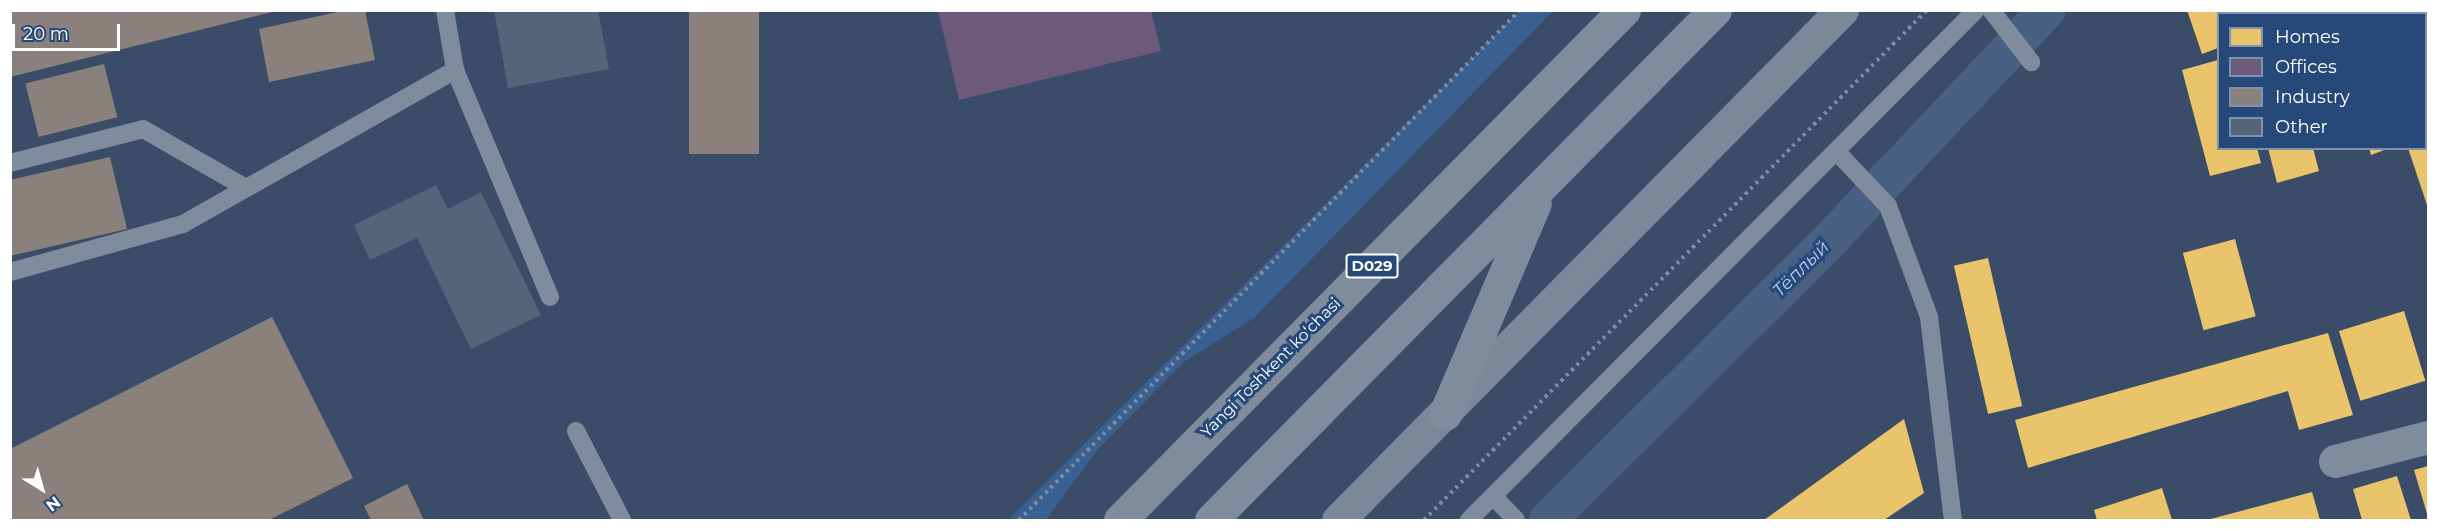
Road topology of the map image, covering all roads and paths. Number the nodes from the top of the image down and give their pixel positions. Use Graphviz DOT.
graph roads {
  1 [pos="445,10"];
  2 [pos="1520,10"];
  3 [pos="1624,10"];
  4 [pos="1715,10"];
  5 [pos="1842,10"];
  6 [pos="1927,10"];
  7 [pos="1976,10"];
  8 [pos="1991,10"];
  9 [pos="2031,62"];
  10 [pos="455,70"];
  11 [pos="1836,151"];
  12 [pos="10,163"];
  13 [pos="1543,185"];
  14 [pos="246,188"];
  15 [pos="10,272"];
  16 [pos="550,297"];
  17 [pos="1445,414"];
  18 [pos="576,431"];
  19 [pos="2428,437"];
  20 [pos="2335,461"];
  21 [pos="1493,496"];
  22 [pos="1512,516"];
  23 [pos="622,520"];
  24 [pos="1019,520"];
  25 [pos="1120,520"];
  26 [pos="1211,520"];
  27 [pos="1338,520"];
  28 [pos="1424,520"];
  29 [pos="1469,520"];
  30 [pos="1953,520"];
  1 -- 10 [label="lane"];
  2 -- 24 [label="path"];
  3 -- 25 [label="highway, Yangi Toshkent ko‘chasi / D029"];
  4 -- 13 [label="highway"];
  5 -- 17 [label="main road"];
  6 -- 28 [label="path"];
  7 -- 11 [label="lane"];
  8 -- 9 [label="lane"];
  10 -- 14 [label="lane"];
  10 -- 16 [label="lane"];
  11 -- 21 [label="lane"];
  11 -- 30 [label="lane"];
  12 -- 14 [label="lane"];
  13 -- 17 [label="highway"];
  13 -- 26 [label="highway"];
  14 -- 15 [label="lane"];
  17 -- 27 [label="main road"];
  18 -- 23 [label="lane"];
  19 -- 20 [label="street"];
  21 -- 22 [label="lane"];
  21 -- 29 [label="lane"];
}
